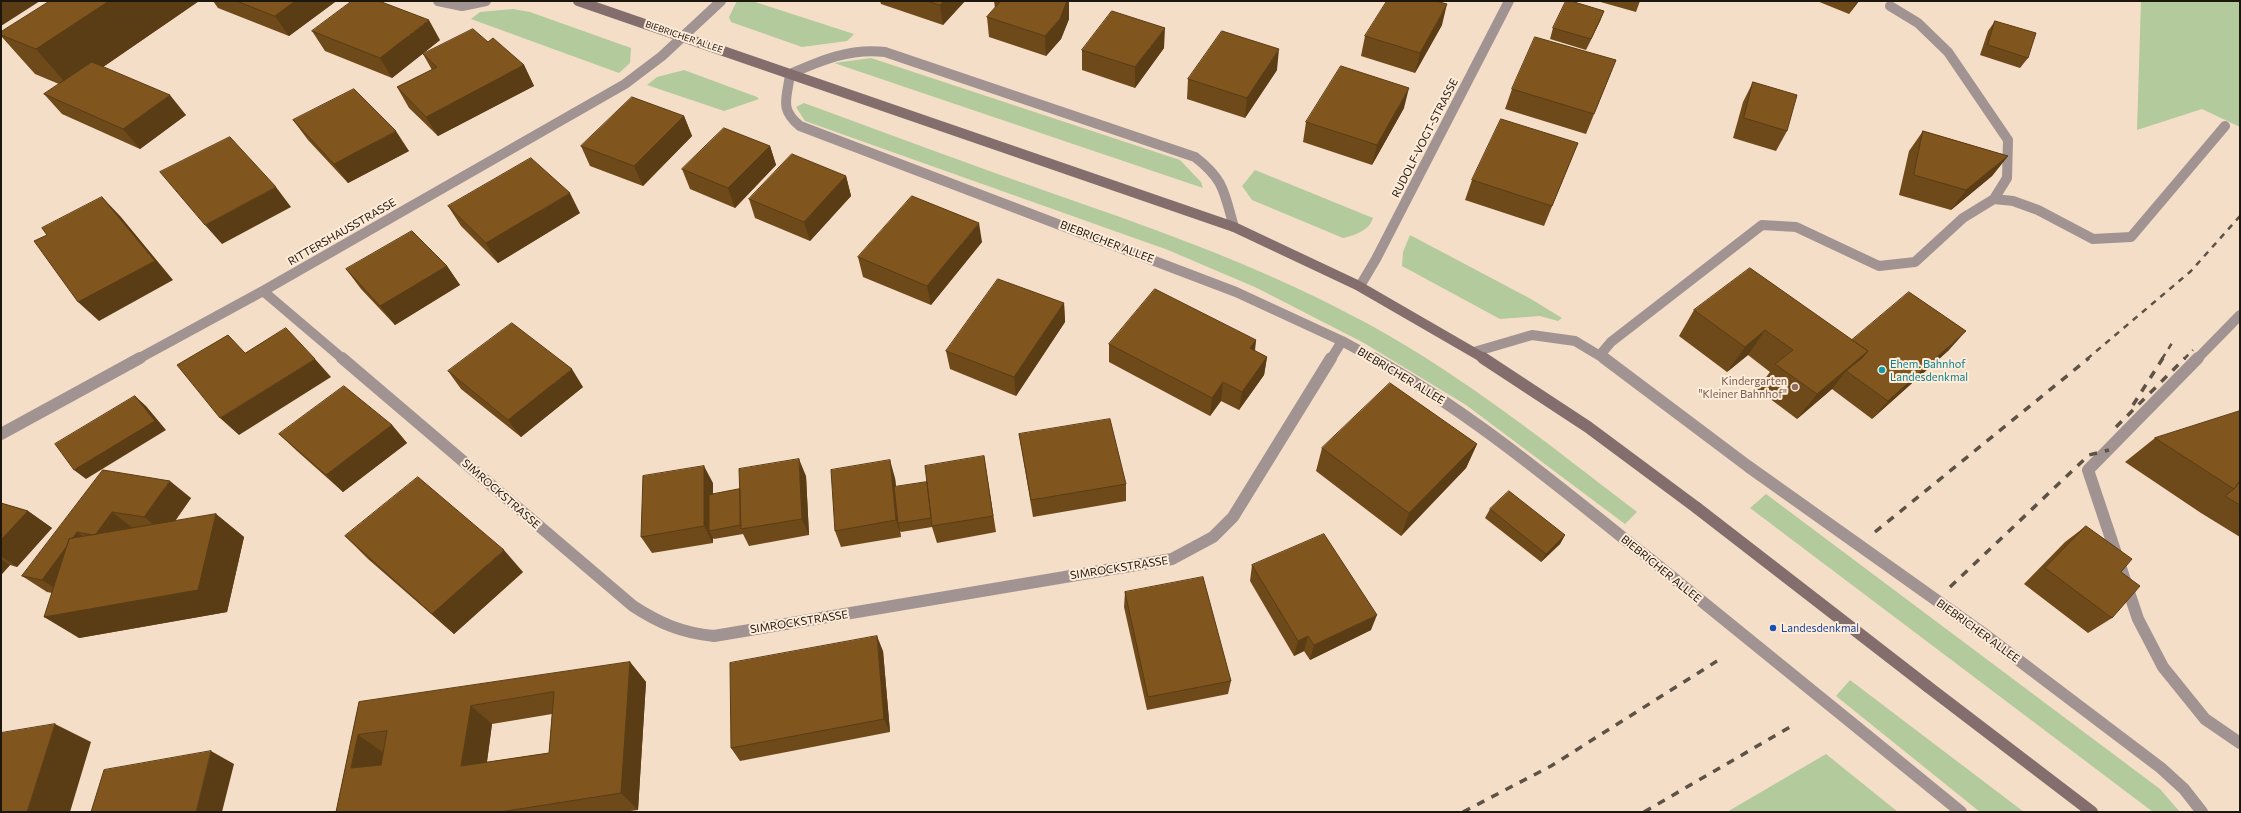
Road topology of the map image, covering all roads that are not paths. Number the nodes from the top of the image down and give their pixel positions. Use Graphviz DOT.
graph roads {
  1 [pos="438,1"];
  2 [pos="486,1"];
  3 [pos="578,1"];
  4 [pos="721,1"];
  5 [pos="1510,1"];
  6 [pos="1890,6"];
  7 [pos="684,36"];
  8 [pos="790,74"];
  9 [pos="2224,126"];
  10 [pos="1994,199"];
  11 [pos="1234,227"];
  12 [pos="1360,286"];
  13 [pos="263,291"];
  14 [pos="2240,315"];
  15 [pos="1342,341"];
  16 [pos="1474,352"];
  17 [pos="1600,355"];
  18 [pos="1,434"];
  19 [pos="2240,742"];
  20 [pos="1962,812"];
  21 [pos="2092,812"];
  22 [pos="2202,812"];
  1 -- 2 [label="street"];
  3 -- 7 [label="main road, BIEBRICHER ALLEE"];
  4 -- 7 [label="street, RITTERSHAUSSTRASSE"];
  5 -- 12 [label="street, RUDOLF-VOGT-STRASSE"];
  6 -- 10 [label="street"];
  7 -- 8 [label="main road, BIEBRICHER ALLEE"];
  7 -- 13 [label="street, RITTERSHAUSSTRASSE"];
  8 -- 11 [label="main road, BIEBRICHER ALLEE"];
  8 -- 11 [label="street"];
  8 -- 15 [label="street, BIEBRICHER ALLEE"];
  9 -- 10 [label="street"];
  10 -- 17 [label="street"];
  11 -- 12 [label="main road, BIEBRICHER ALLEE"];
  12 -- 16 [label="main road, BIEBRICHER ALLEE"];
  13 -- 15 [label="street, SIMROCKSTRASSE"];
  13 -- 18 [label="street, RITTERSHAUSSTRASSE"];
  14 -- 19 [label="street"];
  15 -- 20 [label="street, BIEBRICHER ALLEE, bridge"];
  16 -- 17 [label="street, BIEBRICHER ALLEE"];
  16 -- 21 [label="main road, BIEBRICHER ALLEE, bridge"];
  17 -- 22 [label="street, BIEBRICHER ALLEE, bridge"];
}
